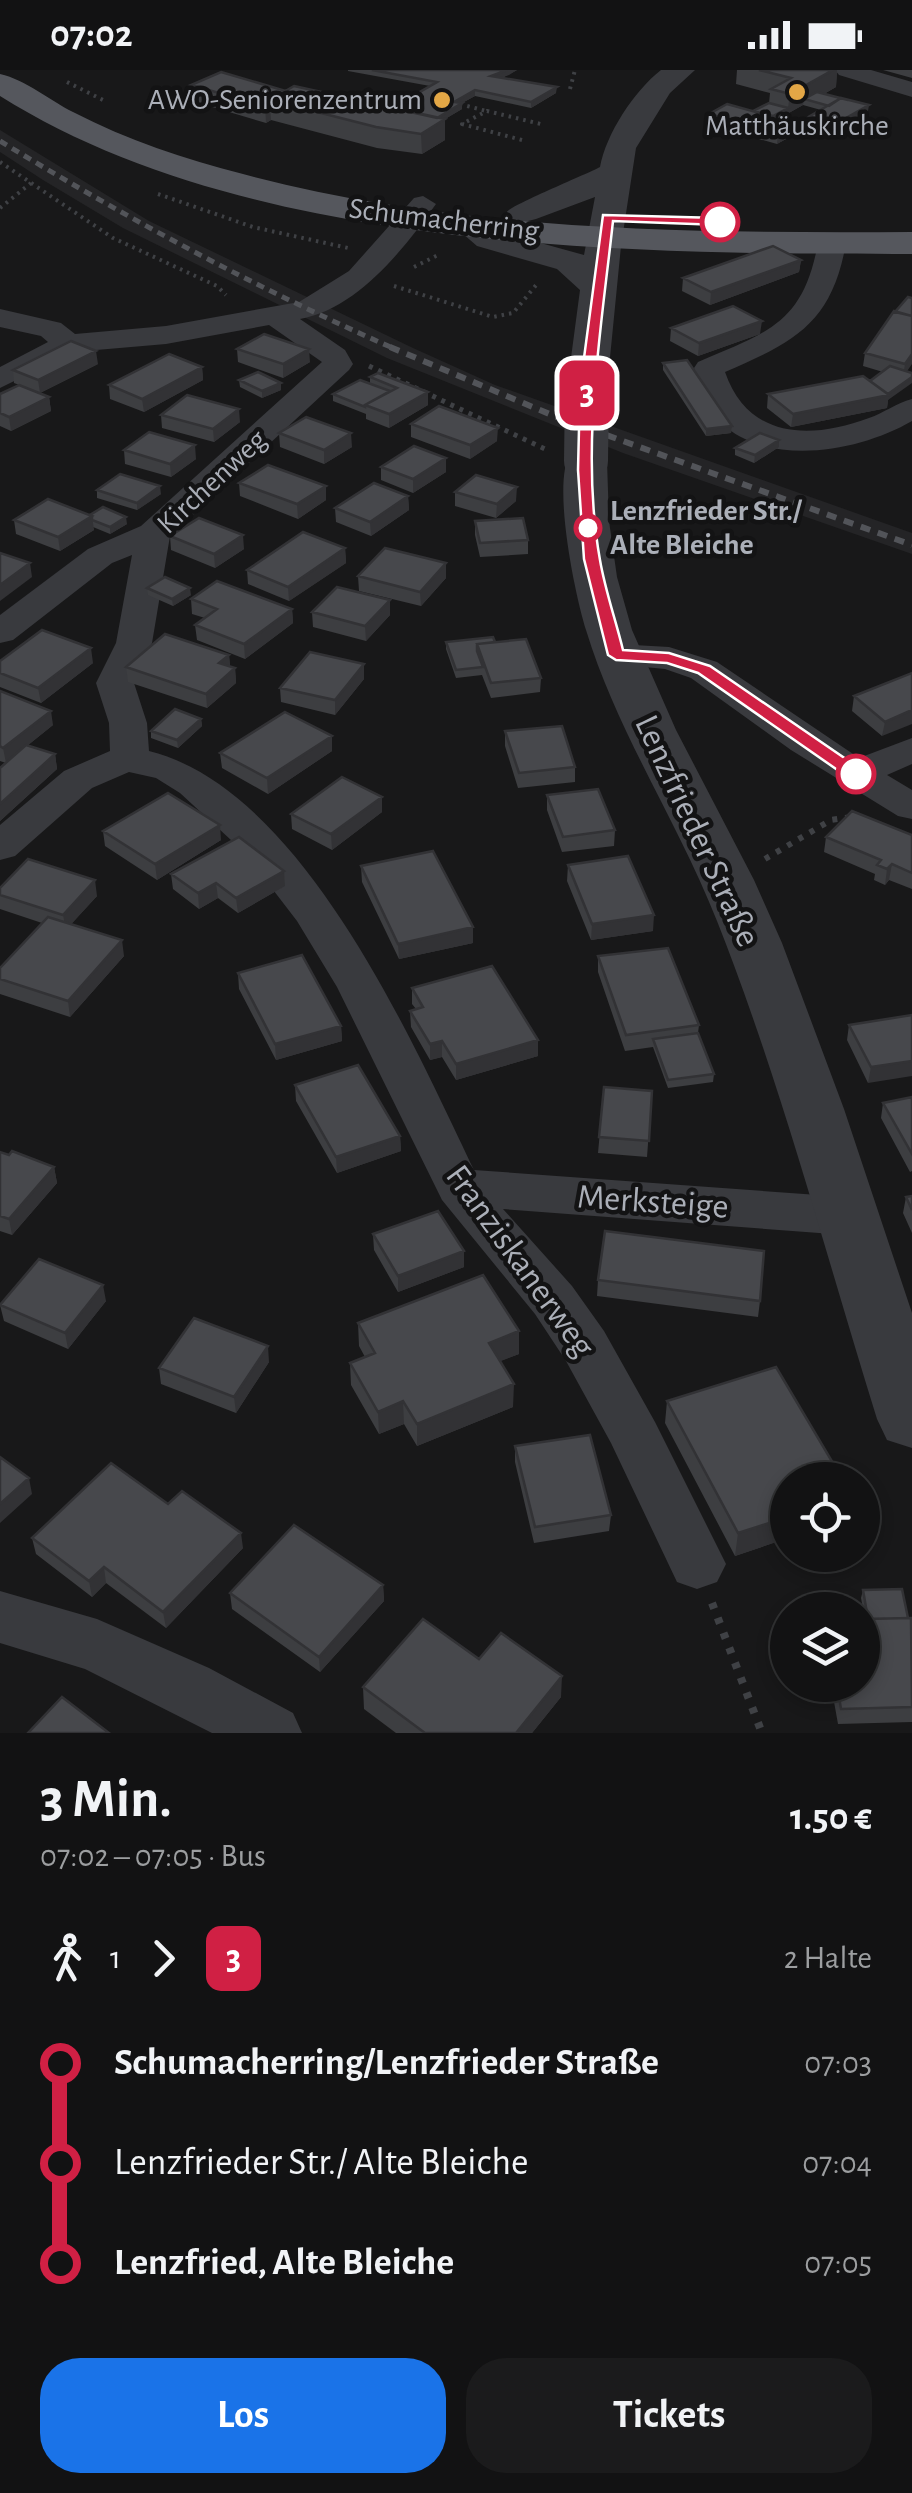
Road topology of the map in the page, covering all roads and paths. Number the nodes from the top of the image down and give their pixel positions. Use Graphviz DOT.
graph roads {
  1 [pos="22,70"];
  2 [pos="575,70"];
  3 [pos="680,70"];
  4 [pos="847,70"];
  5 [pos="56,76"];
  6 [pos="0,83"];
  7 [pos="570,90"];
  8 [pos="912,90"];
  9 [pos="105,101"];
  10 [pos="460,104"];
  11 [pos="487,112"];
  12 [pos="545,125"];
  13 [pos="522,140"];
  14 [pos="0,162"];
  15 [pos="614,173"];
  16 [pos="31,183"];
  17 [pos="0,208"];
  18 [pos="418,212"];
  19 [pos="524,212"];
  20 [pos="912,227"];
  21 [pos="472,228"];
  22 [pos="605,228"];
  23 [pos="832,243"];
  24 [pos="912,243"];
  25 [pos="438,255"];
  26 [pos="408,270"];
  27 [pos="392,278"];
  28 [pos="539,282"];
  29 [pos="598,287"];
  30 [pos="238,302"];
  31 [pos="276,316"];
  32 [pos="0,318"];
  33 [pos="68,344"];
  34 [pos="338,364"];
  35 [pos="0,379"];
  36 [pos="912,408"];
  37 [pos="586,465"];
  38 [pos="153,534"];
  39 [pos="0,632"];
  40 [pos="616,655"];
  41 [pos="912,750"];
  42 [pos="130,760"];
  43 [pos="856,774"];
  44 [pos="912,807"];
  45 [pos="864,815"];
  46 [pos="0,848"];
  47 [pos="727,881"];
  48 [pos="459,1187"];
  49 [pos="846,1216"];
  50 [pos="912,1419"];
  51 [pos="696,1564"];
  52 [pos="0,1617"];
  53 [pos="271,1733"];
  54 [pos="762,1733"];
  1 -- 18 [label="main road, Schumacherring"];
  2 -- 7 [label="path"];
  3 -- 15 [label="street, Lenzfrieder Straße"];
  4 -- 8 [label="street"];
  5 -- 9 [label="path"];
  6 -- 18 [label="main road, Schumacherring"];
  10 -- 11 [label="path"];
  11 -- 12 [label="path"];
  11 -- 13 [label="path"];
  14 -- 16 [label="path"];
  15 -- 19 [label="street"];
  15 -- 22 [label="street, Lenzfrieder Straße"];
  16 -- 17 [label="path"];
  16 -- 30 [label="path"];
  18 -- 19 [label="main road, Schumacherring"];
  18 -- 21 [label="main road, Schumacherring"];
  18 -- 31 [label="street"];
  19 -- 22 [label="main road, Schumacherring"];
  20 -- 22 [label="main road, Schumacherring"];
  21 -- 22 [label="main road, Schumacherring"];
  21 -- 29 [label="street"];
  22 -- 23 [label="main road, Schumacherring"];
  22 -- 29 [label="street, Lenzfrieder Straße"];
  23 -- 24 [label="main road, Schumacherring"];
  23 -- 36 [label="street"];
  25 -- 26 [label="path"];
  27 -- 28 [label="path"];
  29 -- 37 [label="street, Lenzfrieder Straße, bridge"];
  31 -- 33 [label="street"];
  31 -- 34 [label="street"];
  32 -- 33 [label="street"];
  33 -- 35 [label="street"];
  34 -- 37 [label="path"];
  34 -- 38 [label="street, Kirchenweg"];
  37 -- 40 [label="street, Lenzfrieder Straße"];
  38 -- 39 [label="street"];
  38 -- 42 [label="street, Kirchenweg"];
  40 -- 43 [label="street"];
  40 -- 47 [label="street, Lenzfrieder Straße"];
  41 -- 43 [label="street"];
  42 -- 46 [label="street"];
  42 -- 48 [label="street, Franziskanerweg"];
  43 -- 44 [label="street"];
  45 -- 47 [label="path"];
  47 -- 49 [label="street, Lenzfrieder Straße"];
  48 -- 49 [label="street, Merksteige"];
  48 -- 51 [label="street, Franziskanerweg"];
  49 -- 50 [label="street, Lenzfrieder Straße"];
  51 -- 54 [label="path"];
  52 -- 53 [label="street"];
}
